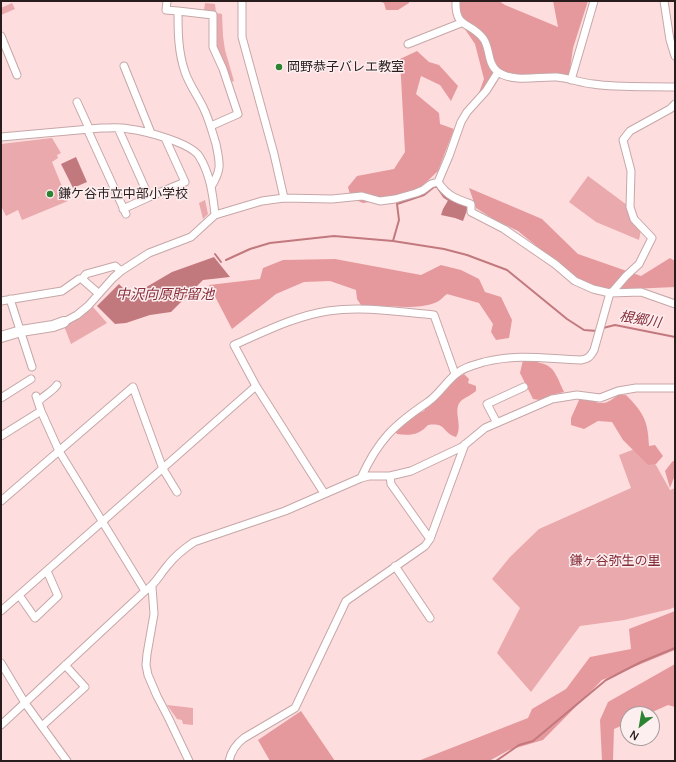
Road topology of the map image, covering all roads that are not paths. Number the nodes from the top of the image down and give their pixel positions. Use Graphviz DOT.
graph roads {
  1 [pos="167,1"];
  2 [pos="242,1"];
  3 [pos="456,1"];
  4 [pos="594,1"];
  5 [pos="664,1"];
  6 [pos="178,11"];
  7 [pos="461,23"];
  8 [pos="1,36"];
  9 [pos="408,44"];
  10 [pos="675,56"];
  11 [pos="127,68"];
  12 [pos="498,72"];
  13 [pos="18,75"];
  14 [pos="571,80"];
  15 [pos="675,86"];
  16 [pos="77,102"];
  17 [pos="675,104"];
  18 [pos="211,126"];
  19 [pos="118,128"];
  20 [pos="88,129"];
  21 [pos="151,133"];
  22 [pos="1,136"];
  23 [pos="165,138"];
  24 [pos="438,182"];
  25 [pos="212,187"];
  26 [pos="149,197"];
  27 [pos="284,198"];
  28 [pos="215,215"];
  29 [pos="121,271"];
  30 [pos="82,279"];
  31 [pos="98,293"];
  32 [pos="610,293"];
  33 [pos="10,299"];
  34 [pos="1,301"];
  35 [pos="675,304"];
  36 [pos="64,322"];
  37 [pos="21,331"];
  38 [pos="1,337"];
  39 [pos="32,367"];
  40 [pos="456,374"];
  41 [pos="31,379"];
  42 [pos="57,385"];
  43 [pos="256,386"];
  44 [pos="524,388"];
  45 [pos="675,388"];
  46 [pos="1,398"];
  47 [pos="41,411"];
  48 [pos="497,423"];
  49 [pos="1,436"];
  50 [pos="464,444"];
  51 [pos="59,451"];
  52 [pos="163,469"];
  53 [pos="390,476"];
  54 [pos="361,478"];
  55 [pos="177,492"];
  56 [pos="324,493"];
  57 [pos="1,501"];
  58 [pos="103,522"];
  59 [pos="430,539"];
  60 [pos="395,566"];
  61 [pos="47,571"];
  62 [pos="152,587"];
  63 [pos="145,591"];
  64 [pos="19,595"];
  65 [pos="1,611"];
  66 [pos="430,618"];
  67 [pos="1,663"];
  68 [pos="65,666"];
  69 [pos="25,703"];
  70 [pos="1,725"];
  71 [pos="42,726"];
  72 [pos="67,761"];
  73 [pos="189,761"];
  74 [pos="229,761"];
  1 -- 6 [label="street"];
  2 -- 27 [label="street"];
  3 -- 7 [label="street"];
  4 -- 14 [label="street"];
  5 -- 10 [label="street"];
  6 -- 18 [label="street"];
  6 -- 18 [label="street"];
  7 -- 9 [label="street"];
  7 -- 12 [label="street"];
  8 -- 13 [label="street"];
  11 -- 21 [label="street"];
  12 -- 14 [label="street"];
  12 -- 24 [label="street"];
  14 -- 15 [label="street"];
  16 -- 20 [label="street"];
  17 -- 32 [label="street"];
  18 -- 25 [label="street"];
  19 -- 20 [label="street"];
  19 -- 21 [label="street"];
  19 -- 26 [label="street"];
  20 -- 22 [label="street"];
  20 -- 26 [label="street"];
  21 -- 23 [label="street"];
  23 -- 25 [label="street"];
  23 -- 26 [label="street"];
  24 -- 27 [label="street"];
  24 -- 32 [label="street"];
  25 -- 28 [label="street"];
  27 -- 28 [label="street"];
  28 -- 29 [label="street"];
  29 -- 30 [label="street"];
  29 -- 31 [label="street"];
  30 -- 31 [label="street"];
  30 -- 33 [label="street"];
  31 -- 36 [label="street"];
  32 -- 35 [label="street"];
  32 -- 40 [label="street"];
  33 -- 34 [label="street"];
  33 -- 37 [label="street"];
  36 -- 37 [label="street"];
  37 -- 38 [label="street"];
  37 -- 39 [label="street"];
  40 -- 43 [label="street"];
  40 -- 54 [label="street"];
  41 -- 46 [label="street"];
  42 -- 47 [label="street"];
  43 -- 52 [label="street"];
  43 -- 56 [label="street"];
  44 -- 48 [label="street"];
  45 -- 48 [label="street"];
  47 -- 49 [label="street"];
  47 -- 51 [label="street"];
  48 -- 50 [label="street"];
  50 -- 53 [label="street"];
  50 -- 59 [label="street"];
  51 -- 52 [label="street"];
  51 -- 57 [label="street"];
  51 -- 58 [label="street"];
  52 -- 55 [label="street"];
  52 -- 58 [label="street"];
  53 -- 54 [label="street"];
  53 -- 59 [label="street"];
  54 -- 56 [label="street"];
  56 -- 62 [label="street"];
  58 -- 61 [label="street"];
  58 -- 63 [label="street"];
  59 -- 60 [label="street"];
  60 -- 66 [label="street"];
  60 -- 74 [label="street"];
  61 -- 64 [label="street"];
  61 -- 64 [label="street"];
  62 -- 63 [label="street"];
  62 -- 73 [label="street"];
  63 -- 68 [label="street"];
  64 -- 65 [label="street"];
  67 -- 69 [label="street"];
  68 -- 69 [label="street"];
  68 -- 71 [label="street"];
  69 -- 70 [label="street"];
  69 -- 71 [label="street"];
  71 -- 72 [label="street"];
}
